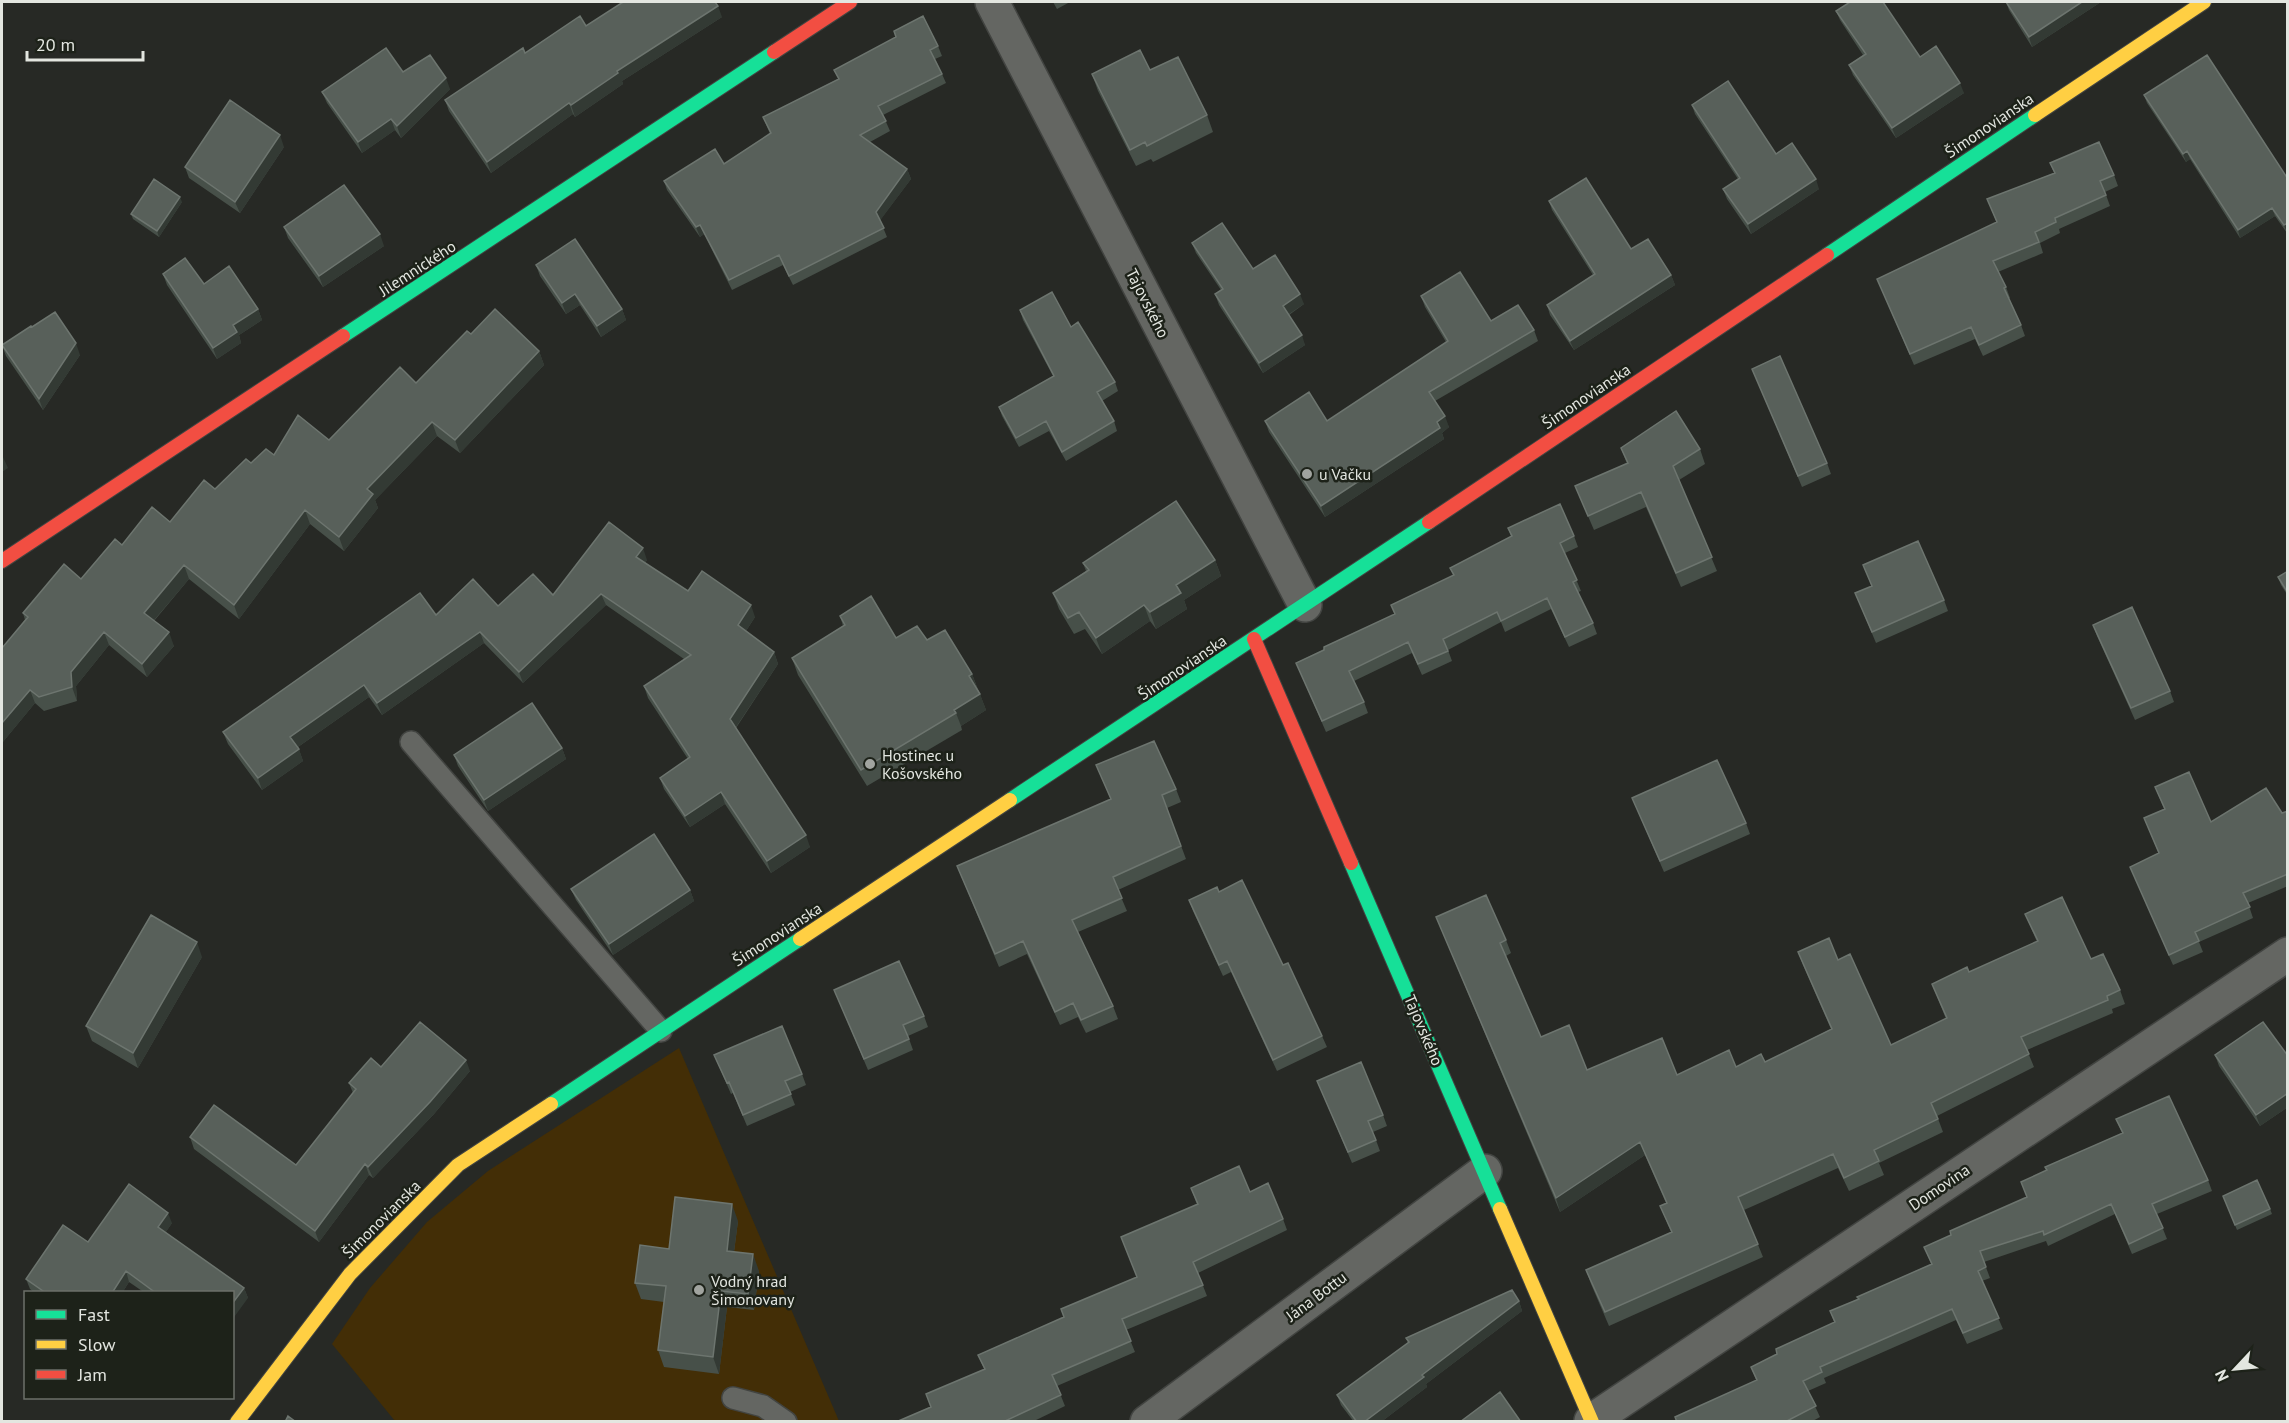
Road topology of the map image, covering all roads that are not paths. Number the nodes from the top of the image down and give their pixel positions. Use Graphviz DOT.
graph roads {
  1 [pos="850,2"];
  2 [pos="992,2"];
  3 [pos="2204,2"];
  4 [pos="2,561"];
  5 [pos="1305,605"];
  6 [pos="1254,639"];
  7 [pos="411,742"];
  8 [pos="2288,954"];
  9 [pos="661,1031"];
  10 [pos="1485,1171"];
  11 [pos="733,1398"];
  12 [pos="1592,1421"];
  13 [pos="237,1422"];
  14 [pos="786,1422"];
  15 [pos="1147,1422"];
  1 -- 4 [label="street, Jilemnického"];
  2 -- 5 [label="street, Tajovského"];
  3 -- 5 [label="street, Šimonovianska"];
  5 -- 6 [label="street, Šimonovianska"];
  6 -- 9 [label="street, Šimonovianska"];
  6 -- 10 [label="street, Tajovského"];
  7 -- 9 [label="lane"];
  8 -- 12 [label="street, Domovina"];
  9 -- 13 [label="street, Šimonovianska"];
  10 -- 12 [label="street, Tajovského"];
  10 -- 15 [label="street, Jána Bottu"];
  11 -- 14 [label="lane"];
}
